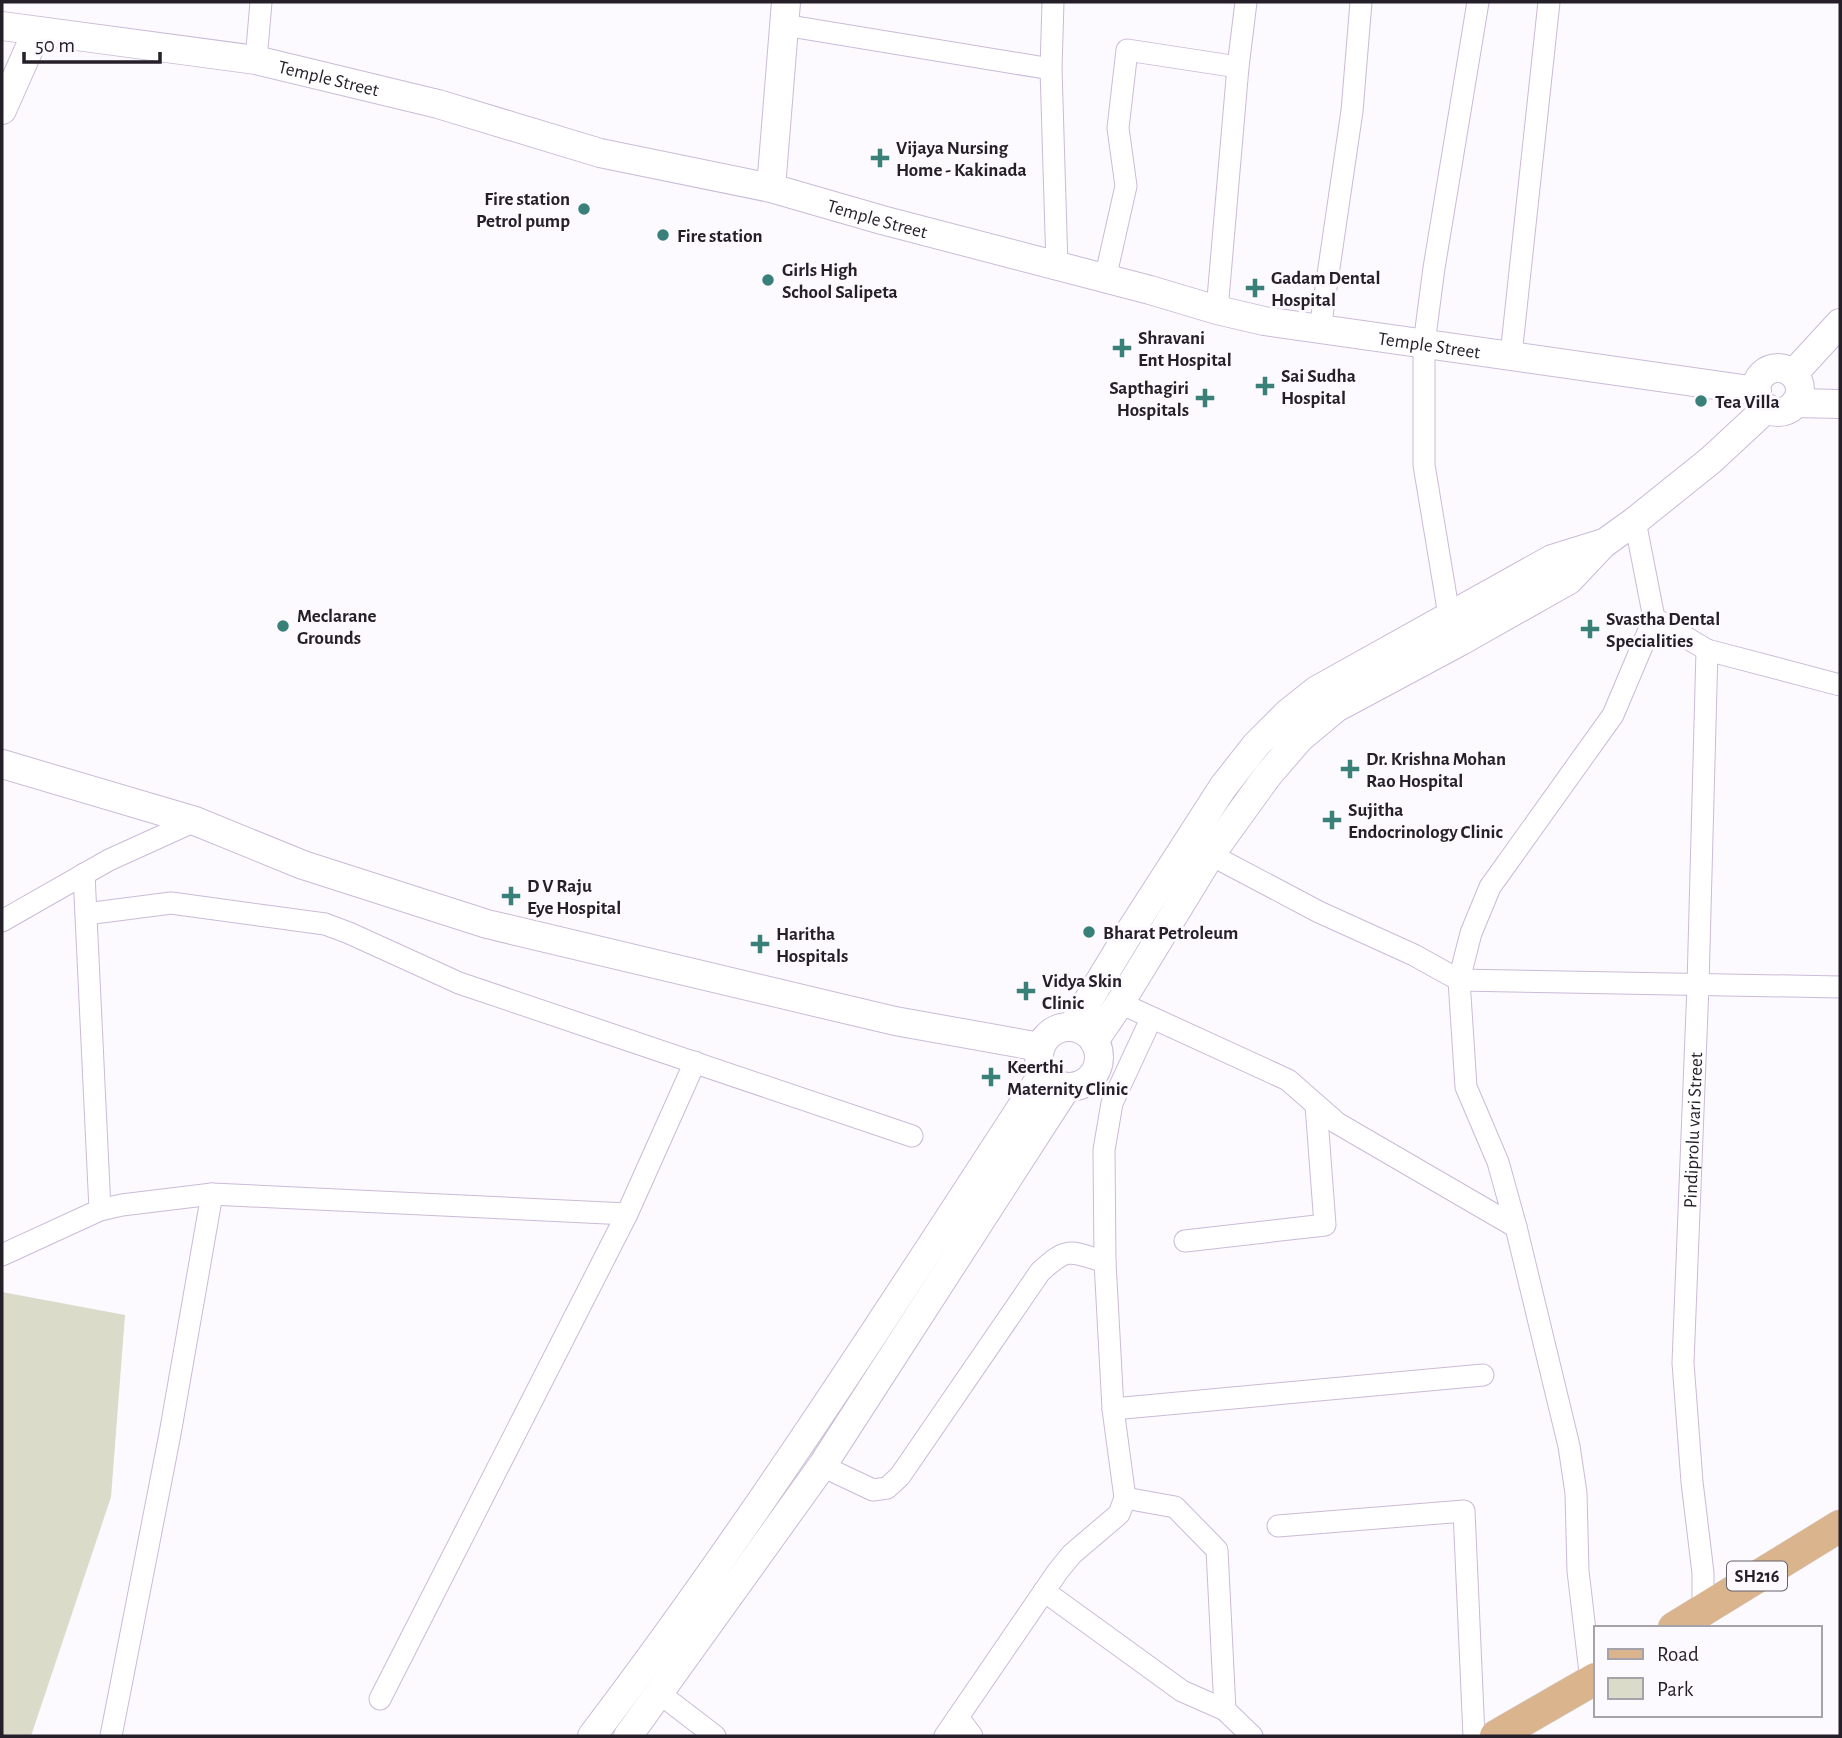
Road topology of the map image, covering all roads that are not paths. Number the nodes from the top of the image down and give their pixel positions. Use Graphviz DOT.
graph roads {
  1 [pos="261,2"];
  2 [pos="1053,2"];
  3 [pos="1246,2"];
  4 [pos="1361,2"];
  5 [pos="1478,2"];
  6 [pos="1549,2"];
  7 [pos="785,13"];
  8 [pos="2,26"];
  9 [pos="37,31"];
  10 [pos="256,60"];
  11 [pos="1238,67"];
  12 [pos="1051,69"];
  13 [pos="2,110"];
  14 [pos="771,188"];
  15 [pos="1057,266"];
  16 [pos="1105,279"];
  17 [pos="1217,310"];
  18 [pos="1840,323"];
  19 [pos="1320,329"];
  20 [pos="1424,344"];
  21 [pos="1511,355"];
  22 [pos="1793,374"];
  23 [pos="1762,399"];
  24 [pos="1795,403"];
  25 [pos="1840,404"];
  26 [pos="1635,521"];
  27 [pos="1603,544"];
  28 [pos="1449,615"];
  29 [pos="1654,618"];
  30 [pos="1461,641"];
  31 [pos="1707,650"];
  32 [pos="1840,685"];
  33 [pos="2,764"];
  34 [pos="195,821"];
  35 [pos="1199,849"];
  36 [pos="84,874"];
  37 [pos="86,914"];
  38 [pos="2,921"];
  39 [pos="1459,980"];
  40 [pos="1698,985"];
  41 [pos="1840,987"];
  42 [pos="1120,1003"];
  43 [pos="1151,1019"];
  44 [pos="1083,1034"];
  45 [pos="1040,1046"];
  46 [pos="695,1062"];
  47 [pos="1055,1081"];
  48 [pos="1316,1105"];
  49 [pos="912,1136"];
  50 [pos="212,1194"];
  51 [pos="100,1210"];
  52 [pos="627,1214"];
  53 [pos="1517,1227"];
  54 [pos="1185,1241"];
  55 [pos="2,1255"];
  56 [pos="1105,1262"];
  57 [pos="1483,1375"];
  58 [pos="1113,1409"];
  59 [pos="822,1466"];
  60 [pos="1125,1498"];
  61 [pos="1278,1526"];
  62 [pos="1840,1526"];
  63 [pos="1045,1591"];
  64 [pos="1703,1609"];
  65 [pos="1677,1626"];
  66 [pos="662,1674"];
  67 [pos="1593,1680"];
  68 [pos="380,1699"];
  69 [pos="1225,1710"];
  70 [pos="958,1717"];
  71 [pos="111,1736"];
  72 [pos="592,1736"];
  73 [pos="628,1736"];
  74 [pos="715,1736"];
  75 [pos="945,1736"];
  76 [pos="972,1736"];
  77 [pos="1252,1736"];
  78 [pos="1474,1736"];
  79 [pos="1496,1736"];
  1 -- 10 [label="street"];
  2 -- 12 [label="street"];
  3 -- 11 [label="street"];
  4 -- 19 [label="street"];
  5 -- 20 [label="street"];
  6 -- 21 [label="street"];
  7 -- 12 [label="street"];
  7 -- 14 [label="street"];
  8 -- 9 [label="street, Temple Street"];
  9 -- 10 [label="street, Temple Street"];
  9 -- 13 [label="street"];
  10 -- 14 [label="street, Temple Street"];
  11 -- 16 [label="street"];
  11 -- 17 [label="street"];
  12 -- 15 [label="street"];
  14 -- 15 [label="street, Temple Street"];
  15 -- 16 [label="street, Temple Street"];
  16 -- 17 [label="street, Temple Street"];
  17 -- 19 [label="street, Temple Street"];
  18 -- 22 [label="street"];
  19 -- 20 [label="street, Temple Street"];
  20 -- 21 [label="street, Temple Street"];
  20 -- 28 [label="street"];
  21 -- 23 [label="street, Temple Street"];
  22 -- 23 [label="street"];
  22 -- 24 [label="street"];
  23 -- 24 [label="street"];
  23 -- 26 [label="street"];
  24 -- 25 [label="street"];
  26 -- 27 [label="street"];
  26 -- 29 [label="street"];
  27 -- 28 [label="street"];
  27 -- 30 [label="street"];
  28 -- 30 [label="street"];
  28 -- 35 [label="street"];
  29 -- 31 [label="street"];
  29 -- 39 [label="street"];
  30 -- 35 [label="street"];
  31 -- 32 [label="street"];
  31 -- 40 [label="street, Pindiprolu vari Street"];
  33 -- 34 [label="street"];
  34 -- 36 [label="street"];
  34 -- 45 [label="street"];
  35 -- 39 [label="street"];
  35 -- 42 [label="street"];
  35 -- 44 [label="street"];
  36 -- 37 [label="street"];
  36 -- 38 [label="street"];
  37 -- 46 [label="street"];
  37 -- 51 [label="street"];
  39 -- 40 [label="street"];
  39 -- 53 [label="street"];
  40 -- 41 [label="street"];
  40 -- 64 [label="street, Pindiprolu vari Street"];
  42 -- 43 [label="street"];
  42 -- 44 [label="street"];
  43 -- 48 [label="street"];
  43 -- 56 [label="street"];
  44 -- 45 [label="street"];
  44 -- 47 [label="street"];
  45 -- 47 [label="street"];
  46 -- 49 [label="street"];
  46 -- 52 [label="street"];
  47 -- 59 [label="street"];
  47 -- 66 [label="street"];
  48 -- 53 [label="street"];
  48 -- 54 [label="street"];
  50 -- 51 [label="street"];
  50 -- 52 [label="street"];
  50 -- 71 [label="street"];
  51 -- 55 [label="street"];
  52 -- 68 [label="street"];
  53 -- 67 [label="street"];
  56 -- 58 [label="street"];
  56 -- 59 [label="street"];
  57 -- 58 [label="street"];
  58 -- 60 [label="street"];
  59 -- 66 [label="street"];
  60 -- 63 [label="street"];
  60 -- 69 [label="street"];
  61 -- 78 [label="street"];
  62 -- 64 [label="main road, SH216"];
  63 -- 69 [label="street"];
  63 -- 70 [label="street"];
  64 -- 65 [label="main road, SH216"];
  66 -- 72 [label="street"];
  66 -- 73 [label="street"];
  66 -- 74 [label="street"];
  67 -- 79 [label="main road"];
  69 -- 77 [label="street"];
  70 -- 75 [label="street"];
  70 -- 76 [label="street"];
}
